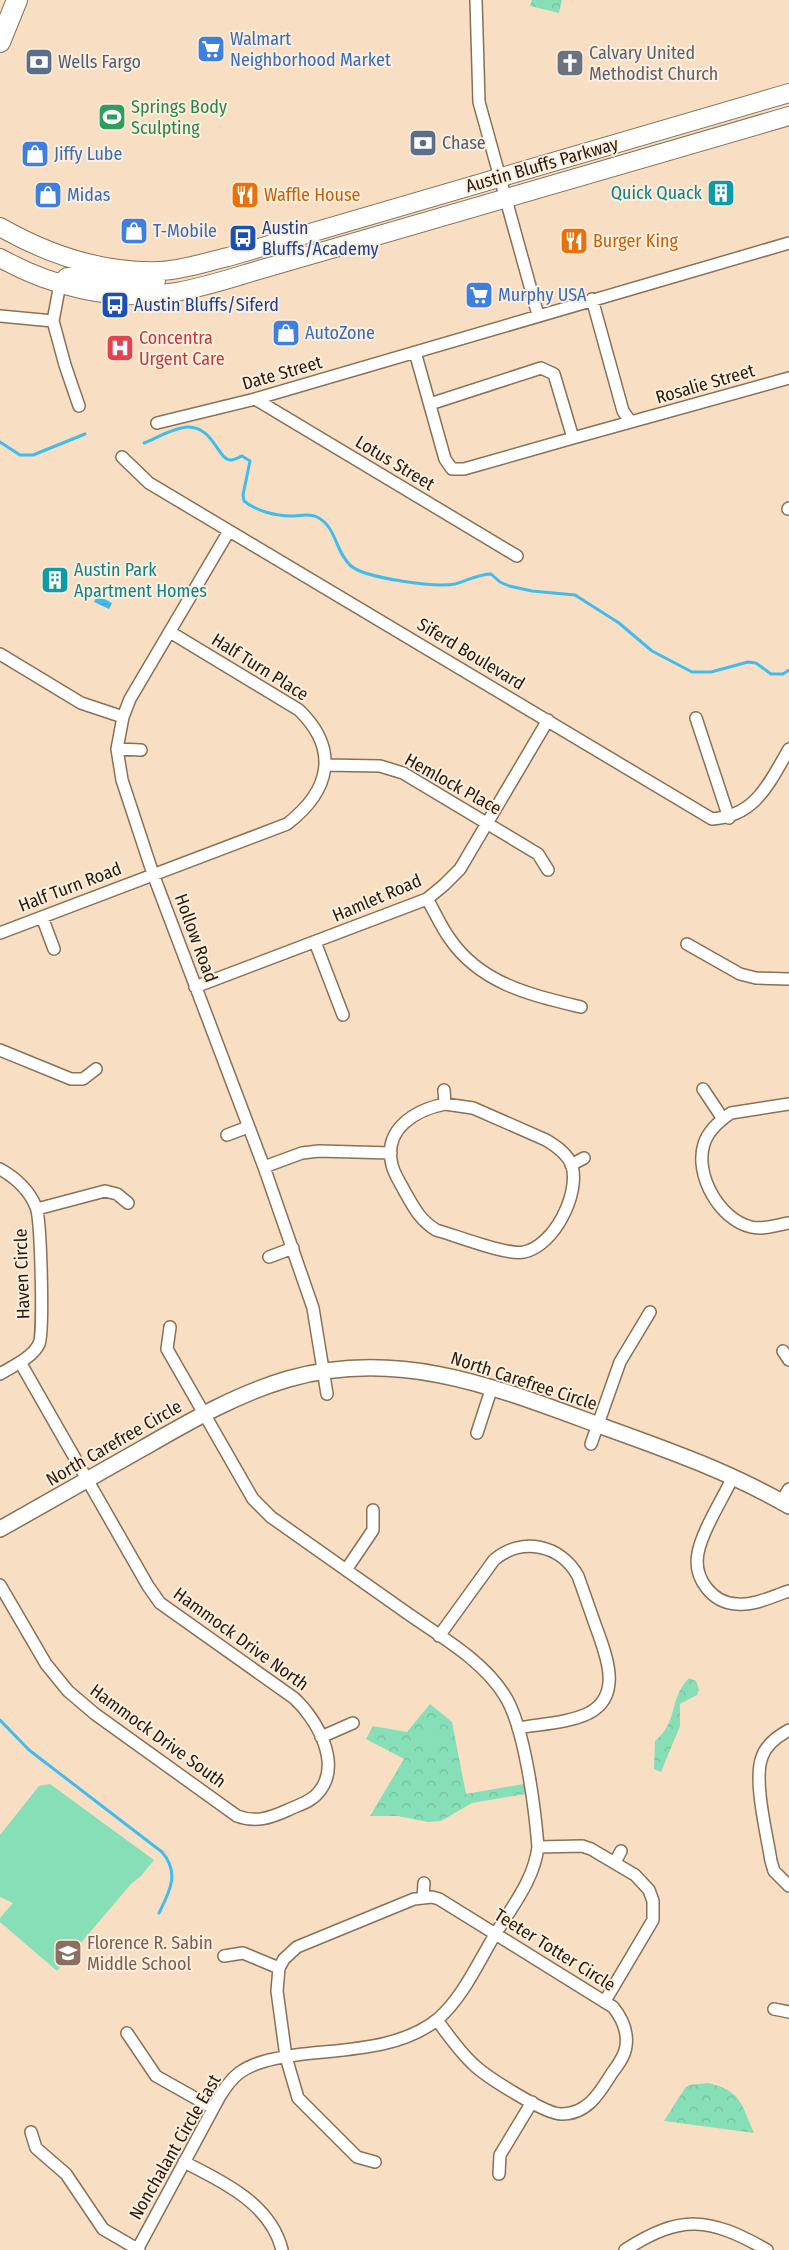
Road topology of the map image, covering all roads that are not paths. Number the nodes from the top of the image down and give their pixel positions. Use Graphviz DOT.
graph roads {
  1 [pos="17,0"];
  2 [pos="476,0"];
  3 [pos="0,42"];
  4 [pos="789,93"];
  5 [pos="768,99"];
  6 [pos="789,116"];
  7 [pos="752,127"];
  8 [pos="499,178"];
  9 [pos="506,199"];
  10 [pos="0,227"];
  11 [pos="317,230"];
  12 [pos="789,243"];
  13 [pos="303,257"];
  14 [pos="0,258"];
  15 [pos="180,269"];
  16 [pos="60,284"];
  17 [pos="592,300"];
  18 [pos="538,315"];
  19 [pos="0,316"];
  20 [pos="53,321"];
  21 [pos="415,352"];
  22 [pos="789,378"];
  23 [pos="255,399"];
  24 [pos="430,404"];
  25 [pos="79,406"];
  26 [pos="630,421"];
  27 [pos="157,423"];
  28 [pos="573,438"];
  29 [pos="122,456"];
  30 [pos="229,531"];
  31 [pos="517,556"];
  32 [pos="170,632"];
  33 [pos="0,654"];
  34 [pos="123,717"];
  35 [pos="696,718"];
  36 [pos="548,720"];
  37 [pos="117,749"];
  38 [pos="789,749"];
  39 [pos="141,750"];
  40 [pos="325,765"];
  41 [pos="729,818"];
  42 [pos="487,822"];
  43 [pos="548,870"];
  44 [pos="153,874"];
  45 [pos="427,899"];
  46 [pos="42,917"];
  47 [pos="0,933"];
  48 [pos="315,942"];
  49 [pos="687,944"];
  50 [pos="54,949"];
  51 [pos="789,979"];
  52 [pos="195,987"];
  53 [pos="581,1007"];
  54 [pos="343,1015"];
  55 [pos="0,1050"];
  56 [pos="96,1069"];
  57 [pos="703,1089"];
  58 [pos="444,1090"];
  59 [pos="445,1104"];
  60 [pos="789,1104"];
  61 [pos="723,1118"];
  62 [pos="248,1127"];
  63 [pos="227,1135"];
  64 [pos="391,1153"];
  65 [pos="584,1158"];
  66 [pos="572,1165"];
  67 [pos="264,1167"];
  68 [pos="0,1169"];
  69 [pos="128,1203"];
  70 [pos="37,1209"];
  71 [pos="789,1223"];
  72 [pos="293,1248"];
  73 [pos="269,1257"];
  74 [pos="650,1312"];
  75 [pos="170,1327"];
  76 [pos="20,1362"];
  77 [pos="324,1372"];
  78 [pos="0,1374"];
  79 [pos="492,1387"];
  80 [pos="327,1394"];
  81 [pos="203,1414"];
  82 [pos="598,1425"];
  83 [pos="477,1432"];
  84 [pos="591,1444"];
  85 [pos="733,1477"];
  86 [pos="88,1479"];
  87 [pos="786,1499"];
  88 [pos="373,1510"];
  89 [pos="0,1530"];
  90 [pos="346,1570"];
  91 [pos="0,1585"];
  92 [pos="789,1591"];
  93 [pos="439,1636"];
  94 [pos="353,1723"];
  95 [pos="518,1728"];
  96 [pos="789,1730"];
  97 [pos="321,1736"];
  98 [pos="328,1769"];
  99 [pos="538,1847"];
  100 [pos="621,1851"];
  101 [pos="615,1862"];
  102 [pos="424,1883"];
  103 [pos="789,1886"];
  104 [pos="423,1898"];
  105 [pos="496,1934"];
  106 [pos="224,1956"];
  107 [pos="279,1968"];
  108 [pos="605,2001"];
  109 [pos="774,2009"];
  110 [pos="789,2012"];
  111 [pos="437,2020"];
  112 [pos="127,2033"];
  113 [pos="286,2057"];
  114 [pos="532,2102"];
  115 [pos="213,2108"];
  116 [pos="31,2132"];
  117 [pos="184,2162"];
  118 [pos="375,2162"];
  119 [pos="499,2174"];
  120 [pos="138,2250"];
  121 [pos="282,2250"];
  122 [pos="624,2250"];
  123 [pos="766,2250"];
  1 -- 3 [label="highway"];
  2 -- 8 [label="street"];
  4 -- 5 [label="main road, Austin Bluffs Parkway"];
  5 -- 7 [label="main road"];
  5 -- 8 [label="main road, Austin Bluffs Parkway"];
  6 -- 7 [label="main road, Austin Bluffs Parkway"];
  7 -- 9 [label="main road, Austin Bluffs Parkway"];
  8 -- 9 [label="street"];
  8 -- 11 [label="main road, Austin Bluffs Parkway"];
  9 -- 13 [label="main road, Austin Bluffs Parkway"];
  9 -- 18 [label="street"];
  10 -- 15 [label="main road, Austin Bluffs Parkway"];
  11 -- 13 [label="main road"];
  11 -- 15 [label="main road, Austin Bluffs Parkway"];
  12 -- 17 [label="street, Date Street"];
  13 -- 16 [label="main road, Austin Bluffs Parkway"];
  14 -- 16 [label="main road, Austin Bluffs Parkway"];
  15 -- 16 [label="main road"];
  16 -- 20 [label="street"];
  17 -- 18 [label="street, Date Street"];
  17 -- 26 [label="street"];
  18 -- 21 [label="street, Date Street"];
  19 -- 20 [label="street"];
  20 -- 25 [label="street"];
  21 -- 23 [label="street, Date Street"];
  21 -- 24 [label="street"];
  22 -- 26 [label="street, Rosalie Street"];
  23 -- 27 [label="street, Date Street"];
  23 -- 31 [label="street, Lotus Street"];
  24 -- 28 [label="street, Rosalie Street"];
  24 -- 28 [label="street"];
  26 -- 28 [label="street, Rosalie Street"];
  29 -- 30 [label="street, Siferd Boulevard"];
  30 -- 32 [label="street, Hollow Road"];
  30 -- 36 [label="street, Siferd Boulevard"];
  32 -- 34 [label="street, Hollow Road"];
  32 -- 40 [label="street, Half Turn Place"];
  33 -- 34 [label="street"];
  34 -- 37 [label="street, Hollow Road"];
  35 -- 41 [label="street"];
  36 -- 41 [label="street, Siferd Boulevard"];
  36 -- 42 [label="street, Hamlet Road"];
  37 -- 39 [label="street"];
  37 -- 44 [label="street, Hollow Road"];
  38 -- 41 [label="street"];
  40 -- 42 [label="street, Hemlock Place"];
  40 -- 44 [label="street, Half Turn Place"];
  42 -- 43 [label="street, Hemlock Place"];
  42 -- 45 [label="street, Hamlet Road"];
  44 -- 46 [label="street, Half Turn Road"];
  44 -- 52 [label="street, Hollow Road"];
  45 -- 48 [label="street, Hamlet Road"];
  45 -- 53 [label="street"];
  46 -- 47 [label="street, Half Turn Road"];
  46 -- 50 [label="street"];
  48 -- 52 [label="street, Hamlet Road"];
  48 -- 54 [label="street"];
  49 -- 51 [label="street"];
  52 -- 62 [label="street, Hollow Road"];
  55 -- 56 [label="street"];
  57 -- 61 [label="street"];
  58 -- 59 [label="street"];
  59 -- 64 [label="street"];
  59 -- 66 [label="street"];
  60 -- 61 [label="street"];
  61 -- 71 [label="street"];
  62 -- 63 [label="street"];
  62 -- 67 [label="street, Hollow Road"];
  64 -- 66 [label="street"];
  64 -- 67 [label="street"];
  65 -- 66 [label="street"];
  67 -- 72 [label="street, Hollow Road"];
  68 -- 70 [label="street, Haven Circle"];
  69 -- 70 [label="street"];
  70 -- 76 [label="street, Haven Circle"];
  72 -- 73 [label="street"];
  72 -- 77 [label="street, Hollow Road"];
  74 -- 82 [label="street"];
  75 -- 81 [label="street"];
  76 -- 78 [label="street, Haven Circle"];
  76 -- 86 [label="street, Hammock Drive North"];
  77 -- 79 [label="main road, North Carefree Circle"];
  77 -- 80 [label="street, Hollow Road"];
  77 -- 81 [label="main road, North Carefree Circle"];
  79 -- 82 [label="main road, North Carefree Circle"];
  79 -- 83 [label="street"];
  81 -- 86 [label="main road, North Carefree Circle"];
  81 -- 90 [label="street"];
  82 -- 84 [label="street"];
  82 -- 85 [label="main road, North Carefree Circle"];
  85 -- 87 [label="main road, North Carefree Circle"];
  85 -- 92 [label="street"];
  86 -- 89 [label="main road, North Carefree Circle"];
  86 -- 97 [label="street, Hammock Drive North"];
  88 -- 90 [label="street"];
  90 -- 93 [label="street"];
  91 -- 98 [label="street, Hammock Drive South"];
  93 -- 95 [label="street"];
  93 -- 95 [label="street"];
  94 -- 97 [label="street"];
  95 -- 99 [label="street"];
  96 -- 103 [label="street"];
  97 -- 98 [label="street, Hammock Drive North"];
  99 -- 101 [label="street"];
  99 -- 105 [label="street, Nonchalant Circle East"];
  100 -- 101 [label="street"];
  101 -- 108 [label="street"];
  102 -- 104 [label="street"];
  104 -- 105 [label="street, Teeter Totter Circle"];
  104 -- 107 [label="street"];
  105 -- 108 [label="street, Teeter Totter Circle"];
  105 -- 111 [label="street, Nonchalant Circle East"];
  106 -- 107 [label="street"];
  107 -- 113 [label="street"];
  108 -- 114 [label="street, Teeter Totter Circle"];
  109 -- 110 [label="street"];
  111 -- 113 [label="street, Nonchalant Circle East"];
  111 -- 114 [label="street, Teeter Totter Circle"];
  112 -- 115 [label="street"];
  113 -- 115 [label="street, Nonchalant Circle East"];
  113 -- 118 [label="street"];
  114 -- 119 [label="street"];
  115 -- 117 [label="street, Nonchalant Circle East"];
  116 -- 120 [label="street"];
  117 -- 120 [label="street, Nonchalant Circle East"];
  117 -- 121 [label="street"];
  122 -- 123 [label="street"];
}
